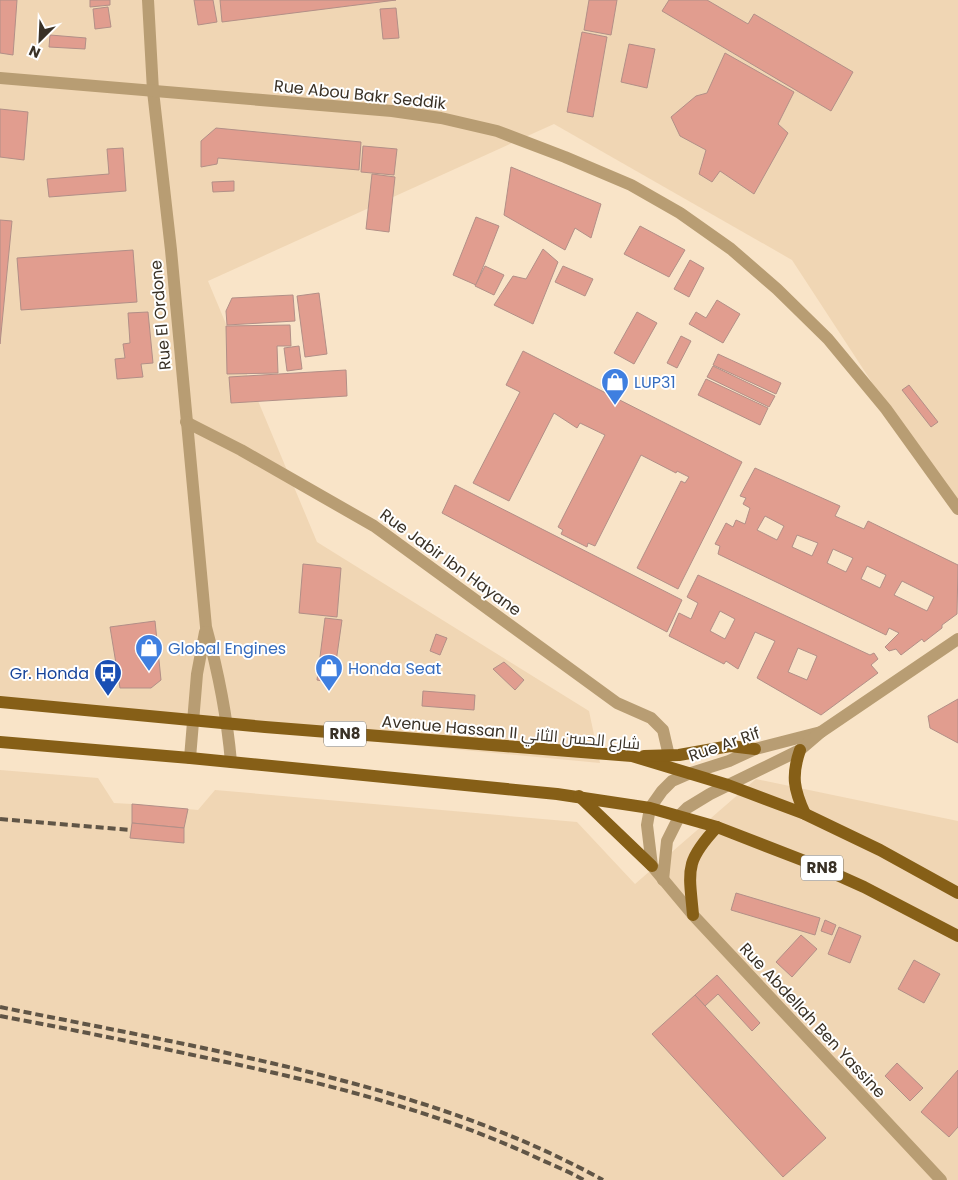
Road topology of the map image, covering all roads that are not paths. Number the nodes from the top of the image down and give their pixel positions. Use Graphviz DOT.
graph roads {
  1 [pos="148,0"];
  2 [pos="0,78"];
  3 [pos="153,91"];
  4 [pos="186,422"];
  5 [pos="958,509"];
  6 [pos="206,627"];
  7 [pos="958,639"];
  8 [pos="0,702"];
  9 [pos="194,720"];
  10 [pos="228,724"];
  11 [pos="821,732"];
  12 [pos="0,742"];
  13 [pos="755,749"];
  14 [pos="800,750"];
  15 [pos="632,756"];
  16 [pos="669,756"];
  17 [pos="190,758"];
  18 [pos="231,762"];
  19 [pos="688,774"];
  20 [pos="728,785"];
  21 [pos="579,796"];
  22 [pos="650,808"];
  23 [pos="805,814"];
  24 [pos="680,815"];
  25 [pos="717,827"];
  26 [pos="652,866"];
  27 [pos="663,880"];
  28 [pos="958,894"];
  29 [pos="693,915"];
  30 [pos="958,936"];
  31 [pos="942,1180"];
  1 -- 3 [label="street, Rue El Ordone"];
  2 -- 3 [label="street, Rue Abou Bakr Seddik"];
  3 -- 4 [label="street, Rue El Ordone"];
  3 -- 5 [label="street, Rue Abou Bakr Seddik"];
  4 -- 6 [label="street, Rue El Ordone"];
  4 -- 16 [label="street, Rue Jabir Ibn Hayane"];
  6 -- 9 [label="street, Rue El Ordone"];
  6 -- 10 [label="street, Rue El Ordone"];
  7 -- 11 [label="street, Rue Ar Rif"];
  8 -- 9 [label="main road, Avenue Hassan II شارع الحسن الثاني / RN8"];
  9 -- 10 [label="main road, Avenue Hassan II شارع الحسن الثاني / RN8"];
  9 -- 17 [label="street, Rue El Ordone"];
  10 -- 15 [label="main road, Avenue Hassan II شارع الحسن الثاني / RN8"];
  10 -- 18 [label="street, Rue El Ordone"];
  11 -- 13 [label="street, Rue Ar Rif"];
  11 -- 14 [label="street, Rue Ar Rif"];
  12 -- 17 [label="main road, RN8"];
  13 -- 16 [label="main road"];
  13 -- 19 [label="street, Rue Ar Rif"];
  14 -- 20 [label="street, Rue Ar Rif"];
  14 -- 23 [label="main road"];
  15 -- 16 [label="main road"];
  15 -- 19 [label="main road, Avenue Hassan II شارع الحسن الثاني / RN8"];
  17 -- 18 [label="main road, RN8"];
  18 -- 21 [label="main road, RN8"];
  19 -- 20 [label="main road, RN8"];
  19 -- 22 [label="street, Rue Ar Rif"];
  20 -- 23 [label="main road, RN8"];
  20 -- 24 [label="street, Rue Ar Rif"];
  21 -- 22 [label="main road, RN8"];
  21 -- 26 [label="main road"];
  22 -- 24 [label="main road, RN8"];
  22 -- 26 [label="street"];
  23 -- 28 [label="main road, RN8"];
  24 -- 25 [label="main road, RN8"];
  24 -- 27 [label="street"];
  25 -- 29 [label="main road"];
  25 -- 30 [label="main road, RN8"];
  26 -- 27 [label="street, Rue Abdellah Ben Yassine"];
  27 -- 29 [label="street, Rue Abdellah Ben Yassine"];
  29 -- 31 [label="street, Rue Abdellah Ben Yassine"];
}
